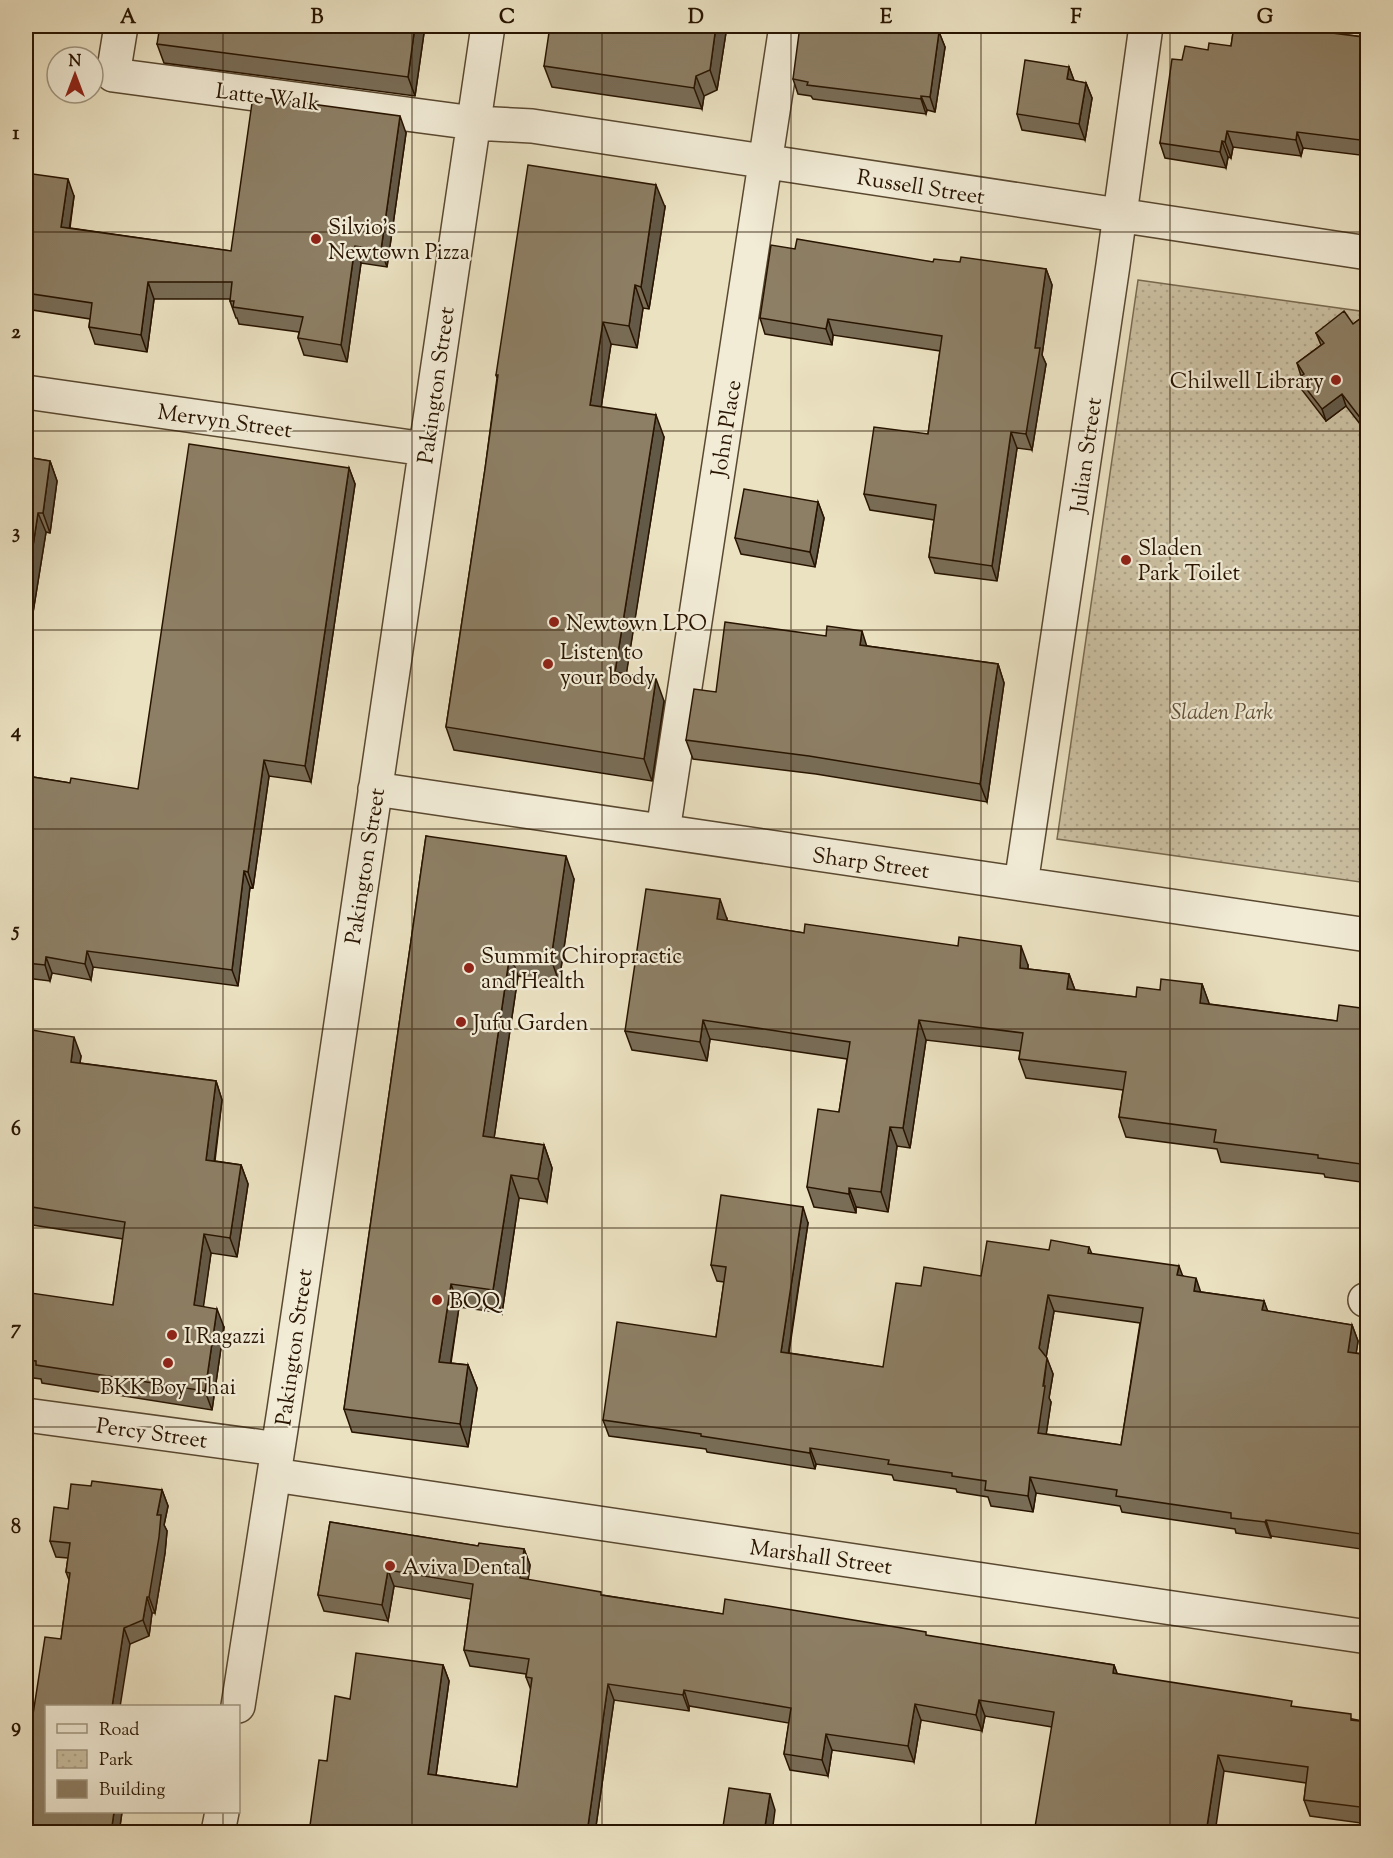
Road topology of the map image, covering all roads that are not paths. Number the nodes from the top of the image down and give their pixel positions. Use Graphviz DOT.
graph roads {
  1 [pos="121,26"];
  2 [pos="488,26"];
  3 [pos="786,26"];
  4 [pos="1146,26"];
  5 [pos="474,123"];
  6 [pos="766,162"];
  7 [pos="1119,216"];
  8 [pos="1368,253"];
  9 [pos="26,392"];
  10 [pos="425,449"];
  11 [pos="375,789"];
  12 [pos="663,831"];
  13 [pos="1021,884"];
  14 [pos="1368,935"];
  15 [pos="26,1415"];
  16 [pos="276,1462"];
  17 [pos="1368,1637"];
  18 [pos="238,1705"];
  19 [pos="222,1813"];
  20 [pos="218,1833"];
  1 -- 5 [label="street, Latte Walk"];
  2 -- 5 [label="street, Pakington Street"];
  3 -- 6 [label="street, John Place"];
  4 -- 7 [label="street, Julian Street"];
  5 -- 6 [label="street, Russell Street"];
  5 -- 10 [label="street, Pakington Street"];
  6 -- 7 [label="street, Russell Street"];
  6 -- 12 [label="street, John Place"];
  7 -- 8 [label="street, Russell Street"];
  7 -- 13 [label="street, Julian Street"];
  9 -- 10 [label="street, Mervyn Street"];
  10 -- 11 [label="street, Pakington Street"];
  11 -- 12 [label="street, Sharp Street"];
  11 -- 16 [label="street, Pakington Street"];
  12 -- 13 [label="street, Sharp Street"];
  13 -- 14 [label="street, Sharp Street"];
  15 -- 16 [label="street, Percy Street"];
  16 -- 17 [label="street, Marshall Street"];
  16 -- 18 [label="street, Pakington Street"];
  19 -- 20 [label="street"];
}
